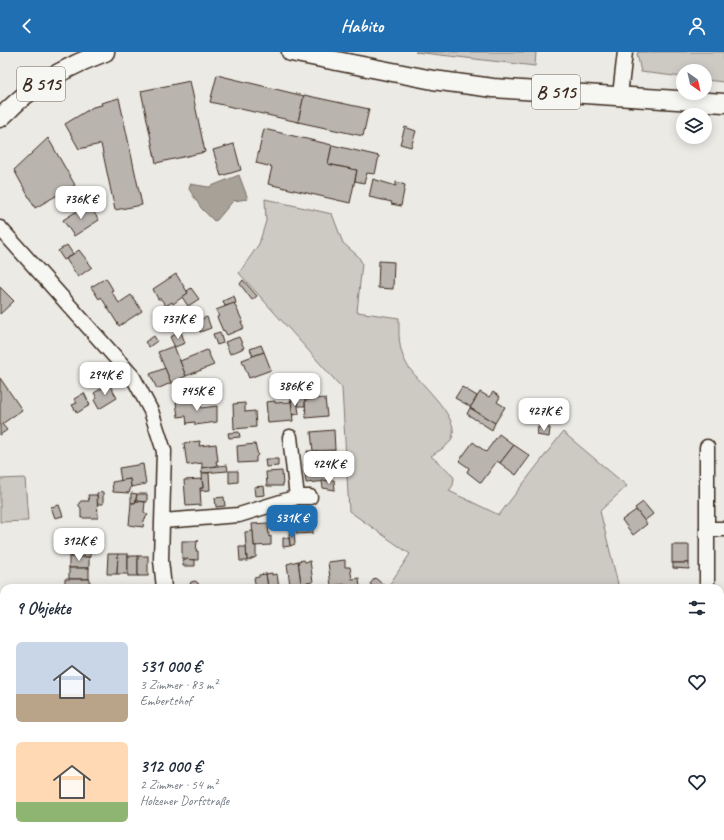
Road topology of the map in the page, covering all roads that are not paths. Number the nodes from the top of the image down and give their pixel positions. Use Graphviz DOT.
graph roads {
  1 [pos="105,52"];
  2 [pos="291,52"];
  3 [pos="625,52"];
  4 [pos="86,55"];
  5 [pos="620,96"];
  6 [pos="724,103"];
  7 [pos="0,118"];
  8 [pos="0,228"];
  9 [pos="290,437"];
  10 [pos="707,447"];
  11 [pos="163,521"];
  12 [pos="707,528"];
  13 [pos="724,529"];
  14 [pos="164,584"];
  15 [pos="707,584"];
  1 -- 4 [label="main road, B 515"];
  2 -- 5 [label="main road, B 515"];
  3 -- 5 [label="street"];
  4 -- 7 [label="main road, B 515"];
  5 -- 6 [label="main road, B 515"];
  8 -- 11 [label="street"];
  9 -- 11 [label="street"];
  10 -- 12 [label="street"];
  11 -- 14 [label="street"];
  12 -- 13 [label="street"];
  12 -- 15 [label="street"];
}
